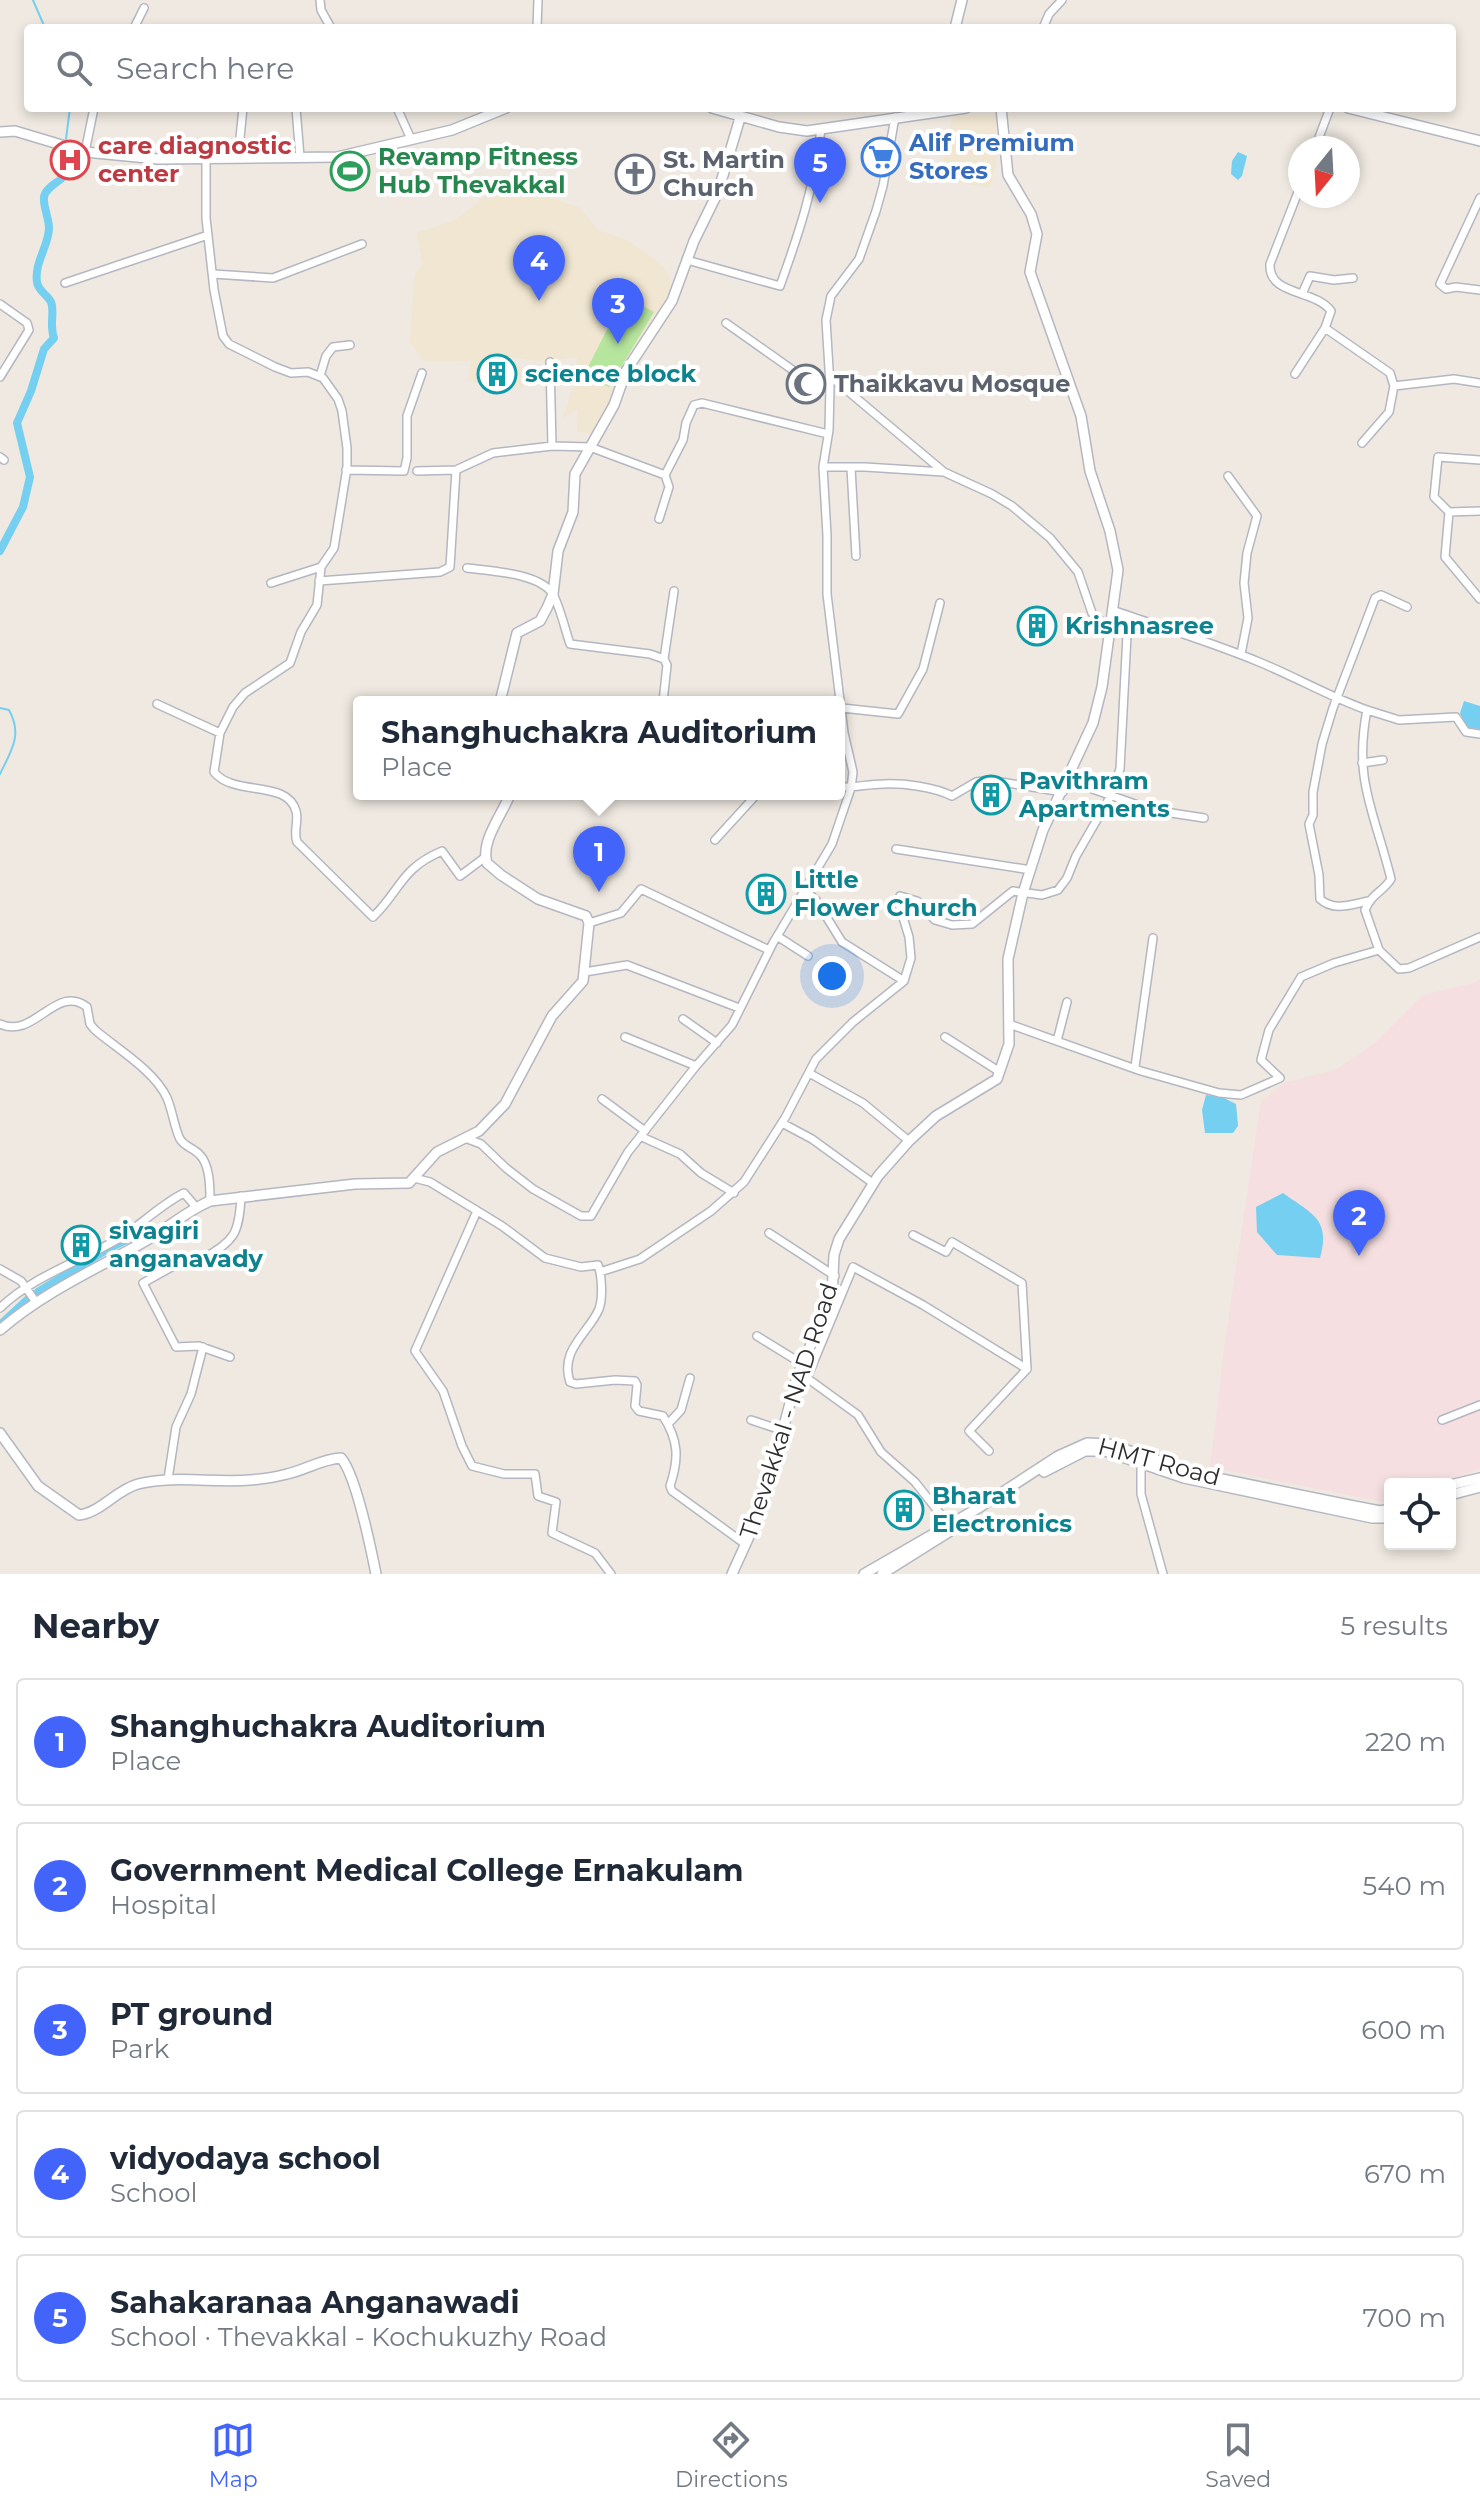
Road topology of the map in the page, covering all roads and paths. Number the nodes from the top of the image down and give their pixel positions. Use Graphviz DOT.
graph roads {
  1 [pos="320,0"];
  2 [pos="538,0"];
  3 [pos="962,0"];
  4 [pos="1062,0"];
  5 [pos="144,8"];
  6 [pos="136,24"];
  7 [pos="329,24"];
  8 [pos="537,24"];
  9 [pos="956,24"];
  10 [pos="1045,24"];
  11 [pos="93,112"];
  12 [pos="243,112"];
  13 [pos="296,112"];
  14 [pos="399,112"];
  15 [pos="496,112"];
  16 [pos="723,112"];
  17 [pos="922,112"];
  18 [pos="1001,112"];
  19 [pos="1328,112"];
  20 [pos="1364,112"];
  21 [pos="895,117"];
  22 [pos="740,118"];
  23 [pos="821,129"];
  24 [pos="0,132"];
  25 [pos="1320,136"];
  26 [pos="411,139"];
  27 [pos="1480,141"];
  28 [pos="85,152"];
  29 [pos="300,157"];
  30 [pos="206,158"];
  31 [pos="238,158"];
  32 [pos="1480,198"];
  33 [pos="1292,208"];
  34 [pos="208,235"];
  35 [pos="362,244"];
  36 [pos="687,260"];
  37 [pos="213,274"];
  38 [pos="1353,278"];
  39 [pos="65,283"];
  40 [pos="1480,290"];
  41 [pos="1302,294"];
  42 [pos="0,304"];
  43 [pos="726,323"];
  44 [pos="1325,328"];
  45 [pos="350,345"];
  46 [pos="550,362"];
  47 [pos="422,373"];
  48 [pos="1295,374"];
  49 [pos="320,376"];
  50 [pos="0,377"];
  51 [pos="830,381"];
  52 [pos="1480,383"];
  53 [pos="1394,386"];
  54 [pos="828,434"];
  55 [pos="1362,443"];
  56 [pos="552,446"];
  57 [pos="590,447"];
  58 [pos="1480,460"];
  59 [pos="823,467"];
  60 [pos="851,468"];
  61 [pos="346,470"];
  62 [pos="456,470"];
  63 [pos="417,471"];
  64 [pos="944,472"];
  65 [pos="665,475"];
  66 [pos="1228,476"];
  67 [pos="1480,511"];
  68 [pos="1449,512"];
  69 [pos="659,519"];
  70 [pos="856,556"];
  71 [pos="321,567"];
  72 [pos="467,568"];
  73 [pos="319,581"];
  74 [pos="271,583"];
  75 [pos="674,591"];
  76 [pos="553,594"];
  77 [pos="1480,599"];
  78 [pos="940,603"];
  79 [pos="1407,607"];
  80 [pos="1112,610"];
  81 [pos="1128,616"];
  82 [pos="1109,628"];
  83 [pos="1241,654"];
  84 [pos="664,659"];
  85 [pos="501,696"];
  86 [pos="664,696"];
  87 [pos="841,696"];
  88 [pos="1337,700"];
  89 [pos="157,704"];
  90 [pos="845,708"];
  91 [pos="1367,710"];
  92 [pos="845,725"];
  93 [pos="220,733"];
  94 [pos="1480,734"];
  95 [pos="1383,760"];
  96 [pos="1362,763"];
  97 [pos="1067,780"];
  98 [pos="845,788"];
  99 [pos="851,788"];
  100 [pos="1063,792"];
  101 [pos="1110,797"];
  102 [pos="507,800"];
  103 [pos="752,800"];
  104 [pos="1204,818"];
  105 [pos="715,840"];
  106 [pos="896,849"];
  107 [pos="484,858"];
  108 [pos="1031,870"];
  109 [pos="806,891"];
  110 [pos="1023,893"];
  111 [pos="1369,901"];
  112 [pos="589,923"];
  113 [pos="777,936"];
  114 [pos="1480,937"];
  115 [pos="1153,938"];
  116 [pos="769,950"];
  117 [pos="1379,950"];
  118 [pos="808,956"];
  119 [pos="585,972"];
  120 [pos="904,981"];
  121 [pos="1067,1002"];
  122 [pos="739,1008"];
  123 [pos="683,1019"];
  124 [pos="0,1024"];
  125 [pos="1009,1024"];
  126 [pos="625,1037"];
  127 [pos="945,1037"];
  128 [pos="1057,1041"];
  129 [pos="717,1043"];
  130 [pos="696,1066"];
  131 [pos="1135,1067"];
  132 [pos="1000,1072"];
  133 [pos="809,1073"];
  134 [pos="602,1099"];
  135 [pos="782,1123"];
  136 [pos="644,1134"];
  137 [pos="465,1138"];
  138 [pos="909,1141"];
  139 [pos="414,1178"];
  140 [pos="874,1184"];
  141 [pos="734,1193"];
  142 [pos="241,1196"];
  143 [pos="210,1201"];
  144 [pos="196,1207"];
  145 [pos="477,1211"];
  146 [pos="769,1233"];
  147 [pos="913,1235"];
  148 [pos="0,1269"];
  149 [pos="600,1272"];
  150 [pos="835,1276"];
  151 [pos="27,1287"];
  152 [pos="36,1302"];
  153 [pos="0,1308"];
  154 [pos="0,1330"];
  155 [pos="757,1336"];
  156 [pos="203,1347"];
  157 [pos="230,1357"];
  158 [pos="804,1365"];
  159 [pos="1027,1369"];
  160 [pos="690,1378"];
  161 [pos="1480,1405"];
  162 [pos="751,1420"];
  163 [pos="1442,1420"];
  164 [pos="668,1424"];
  165 [pos="784,1431"];
  166 [pos="0,1433"];
  167 [pos="1084,1447"];
  168 [pos="989,1451"];
  169 [pos="1141,1463"];
  170 [pos="1480,1478"];
  171 [pos="168,1479"];
  172 [pos="1456,1484"];
  173 [pos="1480,1487"];
  174 [pos="1456,1493"];
  175 [pos="1384,1510"];
  176 [pos="1384,1517"];
  177 [pos="949,1525"];
  178 [pos="745,1544"];
  179 [pos="376,1574"];
  180 [pos="611,1574"];
  181 [pos="732,1574"];
  182 [pos="864,1574"];
  183 [pos="882,1574"];
  184 [pos="1163,1574"];
  1 -- 7 [label="street"];
  2 -- 8 [label="street"];
  3 -- 9 [label="main road"];
  4 -- 10 [label="street"];
  5 -- 6 [label="street"];
  11 -- 28 [label="street"];
  12 -- 31 [label="street"];
  13 -- 29 [label="street"];
  14 -- 26 [label="street"];
  15 -- 26 [label="main road"];
  16 -- 22 [label="main road"];
  17 -- 21 [label="main road"];
  18 -- 80 [label="main road"];
  19 -- 25 [label="street"];
  20 -- 27 [label="main road"];
  21 -- 23 [label="main road"];
  21 -- 51 [label="street"];
  22 -- 23 [label="main road"];
  22 -- 36 [label="main road"];
  23 -- 36 [label="street"];
  24 -- 28 [label="main road"];
  26 -- 29 [label="main road"];
  28 -- 30 [label="main road"];
  29 -- 31 [label="main road"];
  30 -- 31 [label="main road"];
  30 -- 34 [label="street"];
  32 -- 40 [label="street"];
  33 -- 41 [label="street"];
  34 -- 37 [label="street"];
  34 -- 39 [label="street"];
  35 -- 37 [label="street"];
  36 -- 57 [label="main road"];
  37 -- 49 [label="street"];
  38 -- 41 [label="street"];
  41 -- 44 [label="street"];
  42 -- 50 [label="street"];
  43 -- 51 [label="street"];
  44 -- 48 [label="street"];
  44 -- 53 [label="street"];
  45 -- 49 [label="street"];
  46 -- 56 [label="street"];
  47 -- 61 [label="street"];
  49 -- 61 [label="street"];
  51 -- 54 [label="street"];
  51 -- 64 [label="street"];
  52 -- 53 [label="street"];
  53 -- 55 [label="street"];
  54 -- 59 [label="street"];
  54 -- 65 [label="street"];
  56 -- 57 [label="street"];
  56 -- 62 [label="street"];
  57 -- 65 [label="street"];
  57 -- 76 [label="main road"];
  58 -- 68 [label="street"];
  59 -- 60 [label="street"];
  59 -- 87 [label="street"];
  60 -- 64 [label="street"];
  60 -- 70 [label="street"];
  61 -- 71 [label="street"];
  62 -- 63 [label="street"];
  62 -- 73 [label="street"];
  64 -- 82 [label="street"];
  65 -- 69 [label="street"];
  66 -- 83 [label="street"];
  67 -- 68 [label="street"];
  68 -- 77 [label="street"];
  71 -- 73 [label="street"];
  71 -- 74 [label="street"];
  72 -- 76 [label="street"];
  73 -- 93 [label="street"];
  75 -- 84 [label="street"];
  76 -- 84 [label="street"];
  76 -- 85 [label="main road"];
  78 -- 90 [label="street"];
  79 -- 88 [label="street"];
  80 -- 81 [label="street"];
  80 -- 82 [label="main road"];
  81 -- 83 [label="street"];
  81 -- 101 [label="street"];
  82 -- 97 [label="main road"];
  83 -- 88 [label="street"];
  84 -- 86 [label="street"];
  88 -- 91 [label="street"];
  88 -- 111 [label="street"];
  89 -- 93 [label="street"];
  91 -- 94 [label="street"];
  91 -- 96 [label="street"];
  92 -- 99 [label="street"];
  93 -- 107 [label="street"];
  95 -- 96 [label="street"];
  96 -- 111 [label="street"];
  97 -- 100 [label="main road"];
  97 -- 101 [label="street"];
  98 -- 99 [label="street"];
  99 -- 100 [label="street"];
  99 -- 109 [label="street"];
  100 -- 108 [label="main road"];
  101 -- 104 [label="street"];
  101 -- 110 [label="street"];
  102 -- 107 [label="main road"];
  103 -- 105 [label="street"];
  106 -- 108 [label="street"];
  107 -- 112 [label="main road"];
  108 -- 110 [label="main road"];
  109 -- 113 [label="street"];
  109 -- 120 [label="street"];
  110 -- 120 [label="street"];
  110 -- 125 [label="main road"];
  111 -- 117 [label="street"];
  112 -- 116 [label="street"];
  112 -- 119 [label="main road"];
  113 -- 116 [label="street"];
  113 -- 118 [label="street"];
  114 -- 117 [label="street"];
  115 -- 131 [label="street"];
  116 -- 122 [label="street"];
  117 -- 131 [label="street"];
  119 -- 122 [label="street"];
  119 -- 137 [label="main road"];
  120 -- 133 [label="street"];
  121 -- 128 [label="street"];
  122 -- 129 [label="street"];
  123 -- 129 [label="street"];
  124 -- 143 [label="street"];
  125 -- 128 [label="street"];
  125 -- 132 [label="main road"];
  126 -- 130 [label="street"];
  127 -- 132 [label="street"];
  128 -- 131 [label="street"];
  129 -- 130 [label="street"];
  130 -- 136 [label="street"];
  132 -- 138 [label="main road, Thevakkal - NAD Road"];
  133 -- 135 [label="street"];
  133 -- 138 [label="street"];
  134 -- 136 [label="street"];
  135 -- 140 [label="street"];
  135 -- 141 [label="street"];
  136 -- 137 [label="street"];
  136 -- 141 [label="street"];
  137 -- 139 [label="main road"];
  138 -- 140 [label="main road, Thevakkal - NAD Road"];
  139 -- 142 [label="main road"];
  139 -- 145 [label="street"];
  140 -- 150 [label="main road, Thevakkal - NAD Road"];
  141 -- 149 [label="street"];
  142 -- 143 [label="main road"];
  142 -- 156 [label="street"];
  143 -- 144 [label="main road"];
  144 -- 151 [label="street"];
  144 -- 152 [label="main road"];
  145 -- 149 [label="street"];
  145 -- 180 [label="street"];
  146 -- 150 [label="street"];
  147 -- 159 [label="street"];
  148 -- 151 [label="street"];
  149 -- 164 [label="street"];
  150 -- 158 [label="main road, Thevakkal - NAD Road"];
  151 -- 152 [label="street"];
  151 -- 153 [label="street"];
  152 -- 154 [label="main road"];
  155 -- 158 [label="street"];
  156 -- 157 [label="street"];
  156 -- 171 [label="street"];
  158 -- 165 [label="main road, Thevakkal - NAD Road"];
  159 -- 168 [label="street"];
  159 -- 177 [label="street"];
  160 -- 164 [label="street"];
  161 -- 163 [label="street"];
  162 -- 165 [label="street"];
  164 -- 178 [label="street"];
  165 -- 178 [label="main road, Thevakkal - NAD Road"];
  166 -- 171 [label="main road"];
  167 -- 169 [label="main road, HMT Road"];
  167 -- 175 [label="main road, HMT Road"];
  167 -- 177 [label="main road, HMT Road"];
  167 -- 183 [label="main road, HMT Road"];
  169 -- 176 [label="main road, HMT Road"];
  169 -- 184 [label="street"];
  170 -- 172 [label="main road"];
  171 -- 179 [label="main road"];
  173 -- 174 [label="main road"];
  177 -- 182 [label="main road, HMT Road"];
  178 -- 181 [label="main road, Thevakkal - NAD Road"];
}
